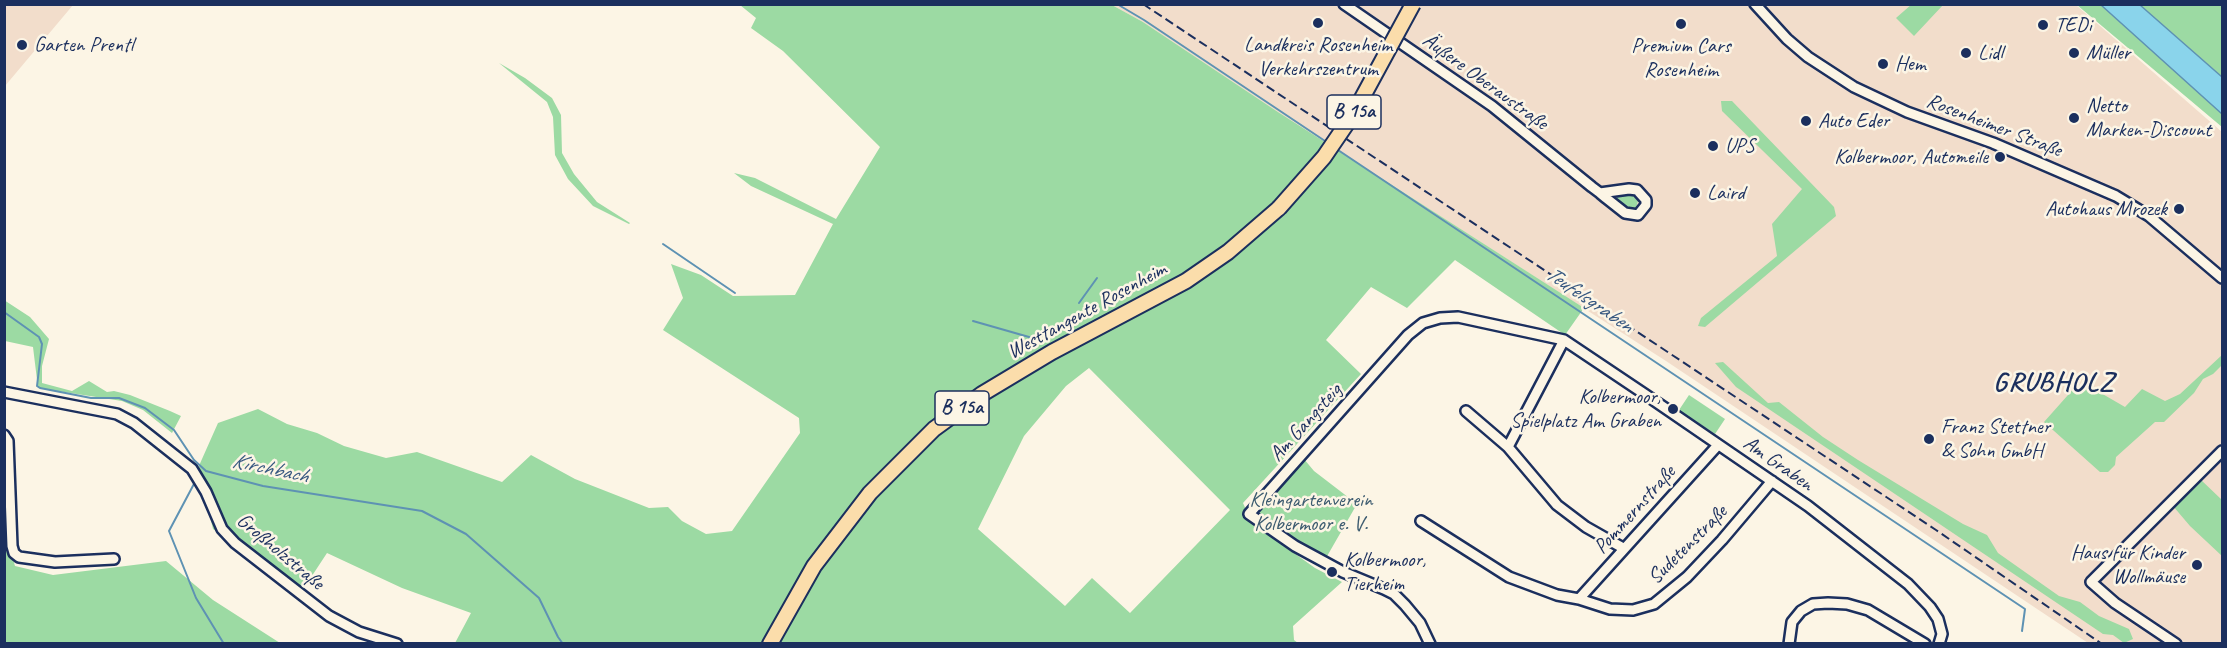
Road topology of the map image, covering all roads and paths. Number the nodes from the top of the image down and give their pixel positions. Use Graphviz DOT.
graph roads {
  1 [pos="1344,4"];
  2 [pos="1413,4"];
  3 [pos="1755,4"];
  4 [pos="1600,193"];
  5 [pos="2223,278"];
  6 [pos="1564,340"];
  7 [pos="4,392"];
  8 [pos="1466,411"];
  9 [pos="4,435"];
  10 [pos="1718,445"];
  11 [pos="1508,447"];
  12 [pos="2223,451"];
  13 [pos="1772,481"];
  14 [pos="1421,521"];
  15 [pos="1623,548"];
  16 [pos="114,559"];
  17 [pos="1579,599"];
  18 [pos="397,644"];
  19 [pos="770,644"];
  20 [pos="1430,644"];
  21 [pos="1789,644"];
  22 [pos="1925,644"];
  23 [pos="1939,644"];
  24 [pos="2176,644"];
  1 -- 4 [label="street, Äußere Oberaustraße"];
  2 -- 19 [label="highway, Westtangente Rosenheim / B 15a, bridge"];
  3 -- 5 [label="street, Rosenheimer Straße"];
  4 -- 4 [label="street, Äußere Oberaustraße"];
  6 -- 10 [label="street, Am Graben"];
  6 -- 11 [label="street"];
  6 -- 20 [label="street, Am Gangsteig"];
  7 -- 18 [label="street, Großholzstraße"];
  8 -- 11 [label="street"];
  9 -- 16 [label="street"];
  10 -- 13 [label="street, Am Graben"];
  10 -- 15 [label="street, Pommernstraße"];
  11 -- 15 [label="street"];
  12 -- 24 [label="street"];
  13 -- 17 [label="street, Sudetenstraße"];
  13 -- 23 [label="street, Am Graben"];
  14 -- 17 [label="street, Sudetenstraße"];
  15 -- 17 [label="street, Pommernstraße"];
  21 -- 22 [label="street"];
}
